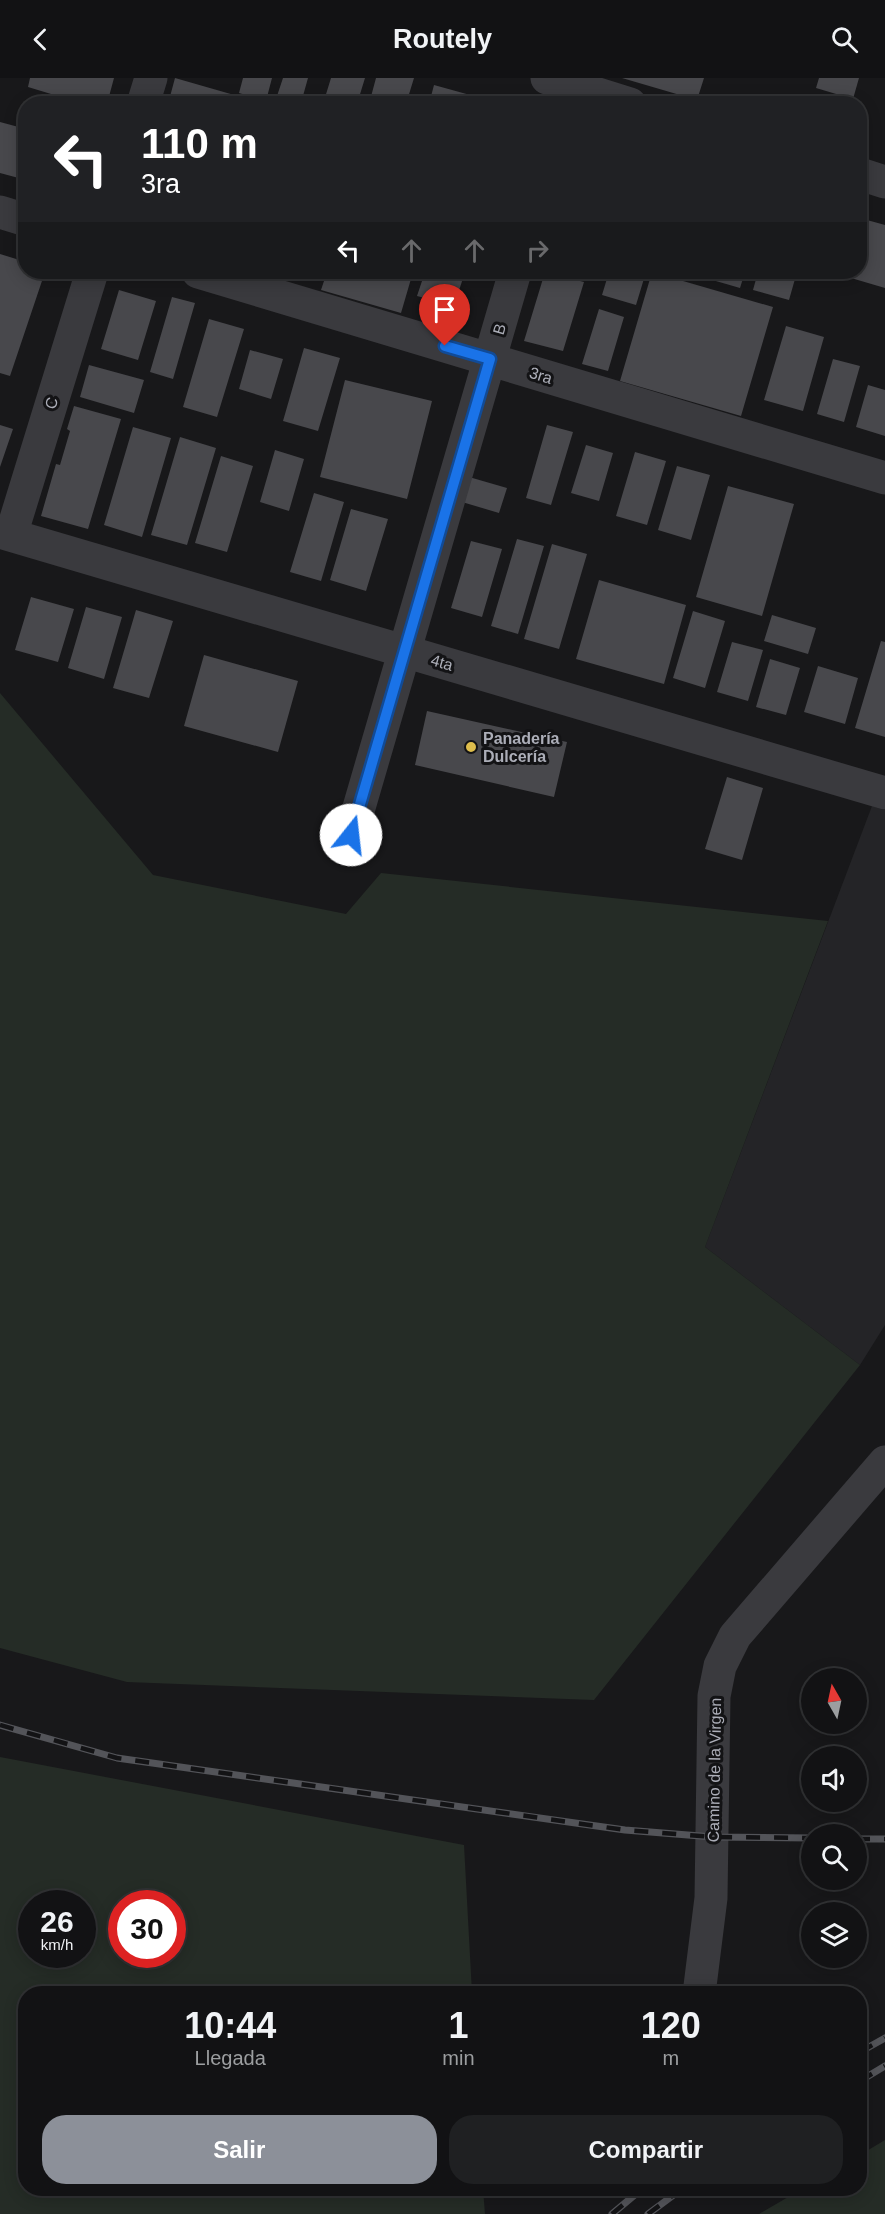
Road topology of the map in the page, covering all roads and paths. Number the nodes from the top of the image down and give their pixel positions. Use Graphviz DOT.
graph roads {
  1 [pos="151,78"];
  2 [pos="563,86"];
  3 [pos="145,96"];
  4 [pos="600,96"];
  5 [pos="867,176"];
  6 [pos="885,182"];
  7 [pos="0,212"];
  8 [pos="18,218"];
  9 [pos="90,279"];
  10 [pos="221,279"];
  11 [pos="513,279"];
  12 [pos="490,359"];
  13 [pos="885,478"];
  14 [pos="5,534"];
  15 [pos="404,651"];
  16 [pos="885,793"];
  17 [pos="351,835"];
  18 [pos="885,1462"];
  19 [pos="700,1986"];
  1 -- 3 [label="street"];
  2 -- 4 [label="street"];
  5 -- 6 [label="street"];
  7 -- 8 [label="street"];
  9 -- 14 [label="street, C"];
  10 -- 12 [label="street, 3ra"];
  11 -- 12 [label="street, B"];
  12 -- 13 [label="street, 3ra"];
  12 -- 15 [label="street, B"];
  14 -- 15 [label="street, 4ta"];
  15 -- 16 [label="street, 4ta"];
  15 -- 17 [label="street, B"];
  18 -- 19 [label="street, Camino de la Virgen"];
}
